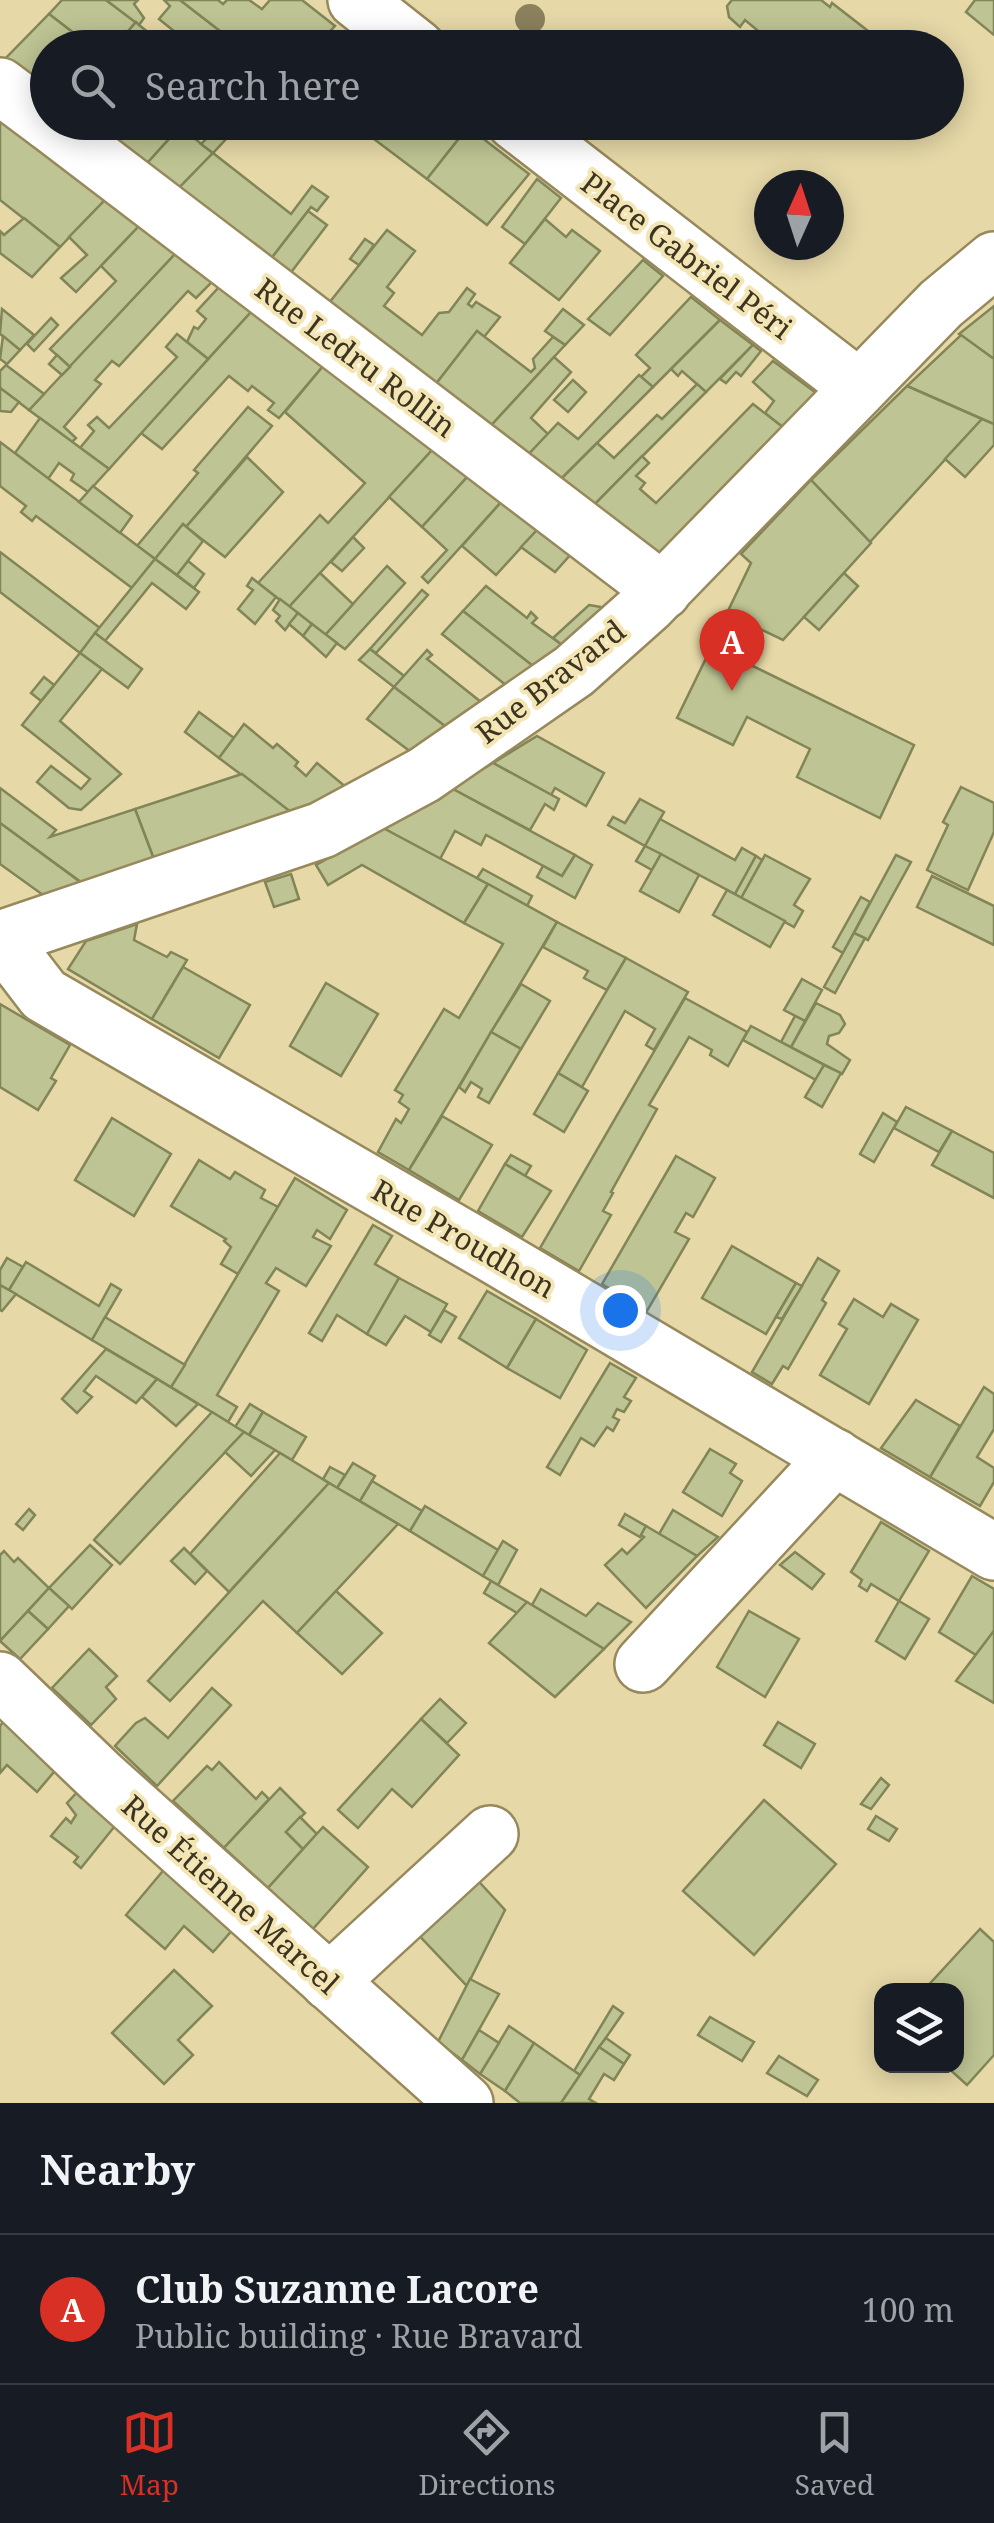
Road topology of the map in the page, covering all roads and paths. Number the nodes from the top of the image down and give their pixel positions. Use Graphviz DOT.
graph roads {
  1 [pos="356,0"];
  2 [pos="395,30"];
  3 [pos="0,86"];
  4 [pos="30,108"];
  5 [pos="72,140"];
  6 [pos="538,140"];
  7 [pos="994,260"];
  8 [pos="858,387"];
  9 [pos="663,590"];
  10 [pos="0,939"];
  11 [pos="835,1457"];
  12 [pos="994,1552"];
  13 [pos="643,1664"];
  14 [pos="0,1680"];
  15 [pos="490,1834"];
  16 [pos="329,1982"];
  17 [pos="465,2103"];
  1 -- 2 [label="street"];
  3 -- 4 [label="street, Rue Ledru Rollin"];
  5 -- 9 [label="street, Rue Ledru Rollin"];
  6 -- 8 [label="street, Place Gabriel Péri"];
  7 -- 8 [label="street, Rue Bravard"];
  8 -- 9 [label="street, Rue Bravard"];
  9 -- 10 [label="street, Rue Bravard"];
  10 -- 11 [label="street, Rue Proudhon"];
  11 -- 12 [label="street, Rue Proudhon"];
  11 -- 13 [label="street"];
  14 -- 16 [label="street, Rue Étienne Marcel"];
  15 -- 16 [label="street"];
  16 -- 17 [label="street, Rue Étienne Marcel"];
}
